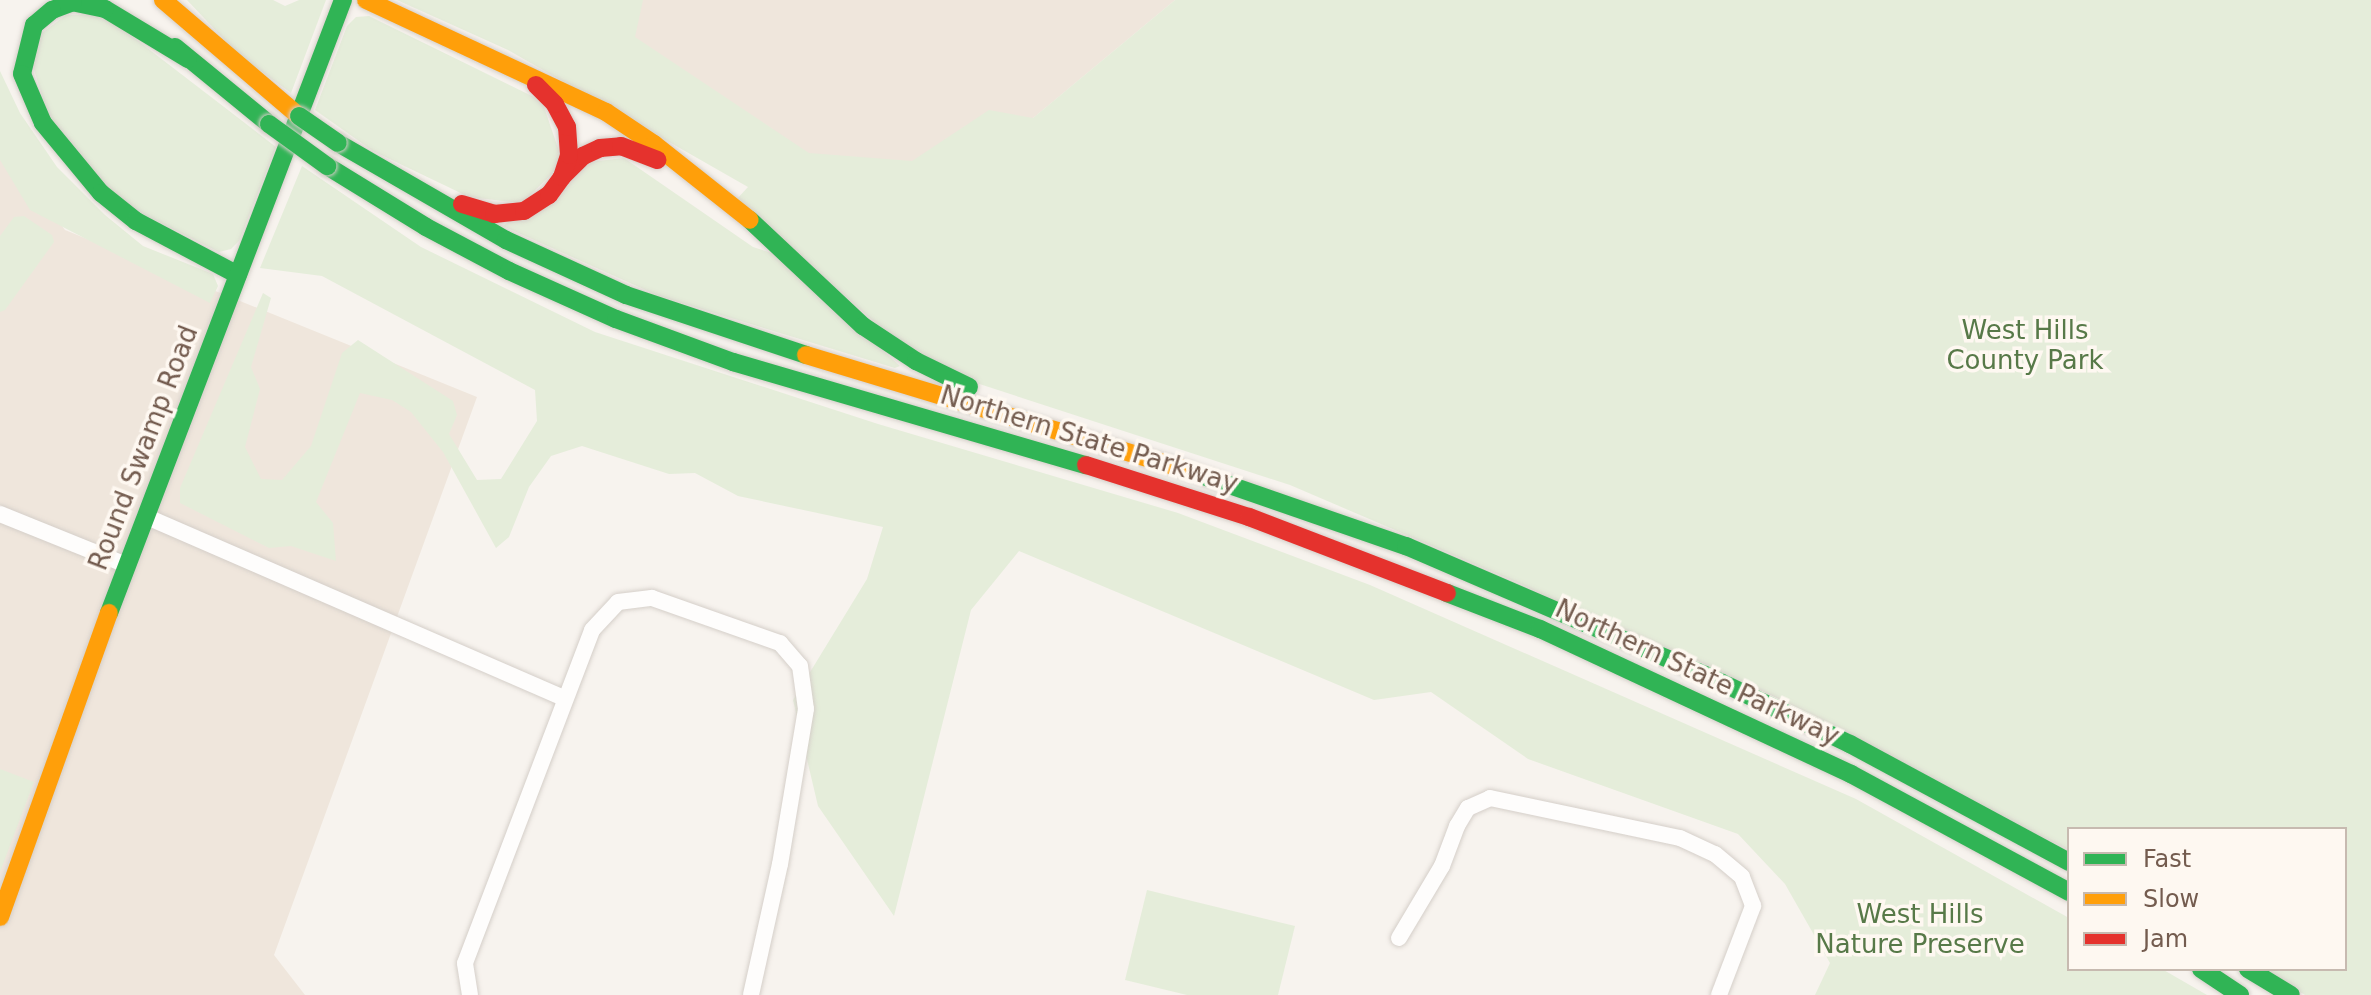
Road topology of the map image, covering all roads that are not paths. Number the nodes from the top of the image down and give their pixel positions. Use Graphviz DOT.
graph roads {
  1 [pos="124,0"];
  2 [pos="163,0"];
  3 [pos="343,0"];
  4 [pos="366,0"];
  5 [pos="188,59"];
  6 [pos="497,60"];
  7 [pos="6,66"];
  8 [pos="372,164"];
  9 [pos="562,177"];
  10 [pos="699,179"];
  11 [pos="238,275"];
  12 [pos="1135,452"];
  13 [pos="0,514"];
  14 [pos="145,516"];
  15 [pos="126,565"];
  16 [pos="564,698"];
  17 [pos="2067,861"];
  18 [pos="2067,891"];
  19 [pos="0,917"];
  20 [pos="1399,938"];
  21 [pos="2204,971"];
  22 [pos="2251,971"];
  23 [pos="470,995"];
  24 [pos="751,995"];
  25 [pos="1719,995"];
  26 [pos="2240,995"];
  27 [pos="2291,995"];
  1 -- 5 [label="main road, Northern State Parkway"];
  2 -- 8 [label="main road, Northern State Parkway, bridge"];
  3 -- 11 [label="main road, Round Swamp Road"];
  4 -- 6 [label="main road"];
  5 -- 11 [label="main road"];
  5 -- 18 [label="main road, Northern State Parkway, bridge"];
  6 -- 9 [label="main road"];
  6 -- 10 [label="main road"];
  7 -- 11 [label="main road"];
  8 -- 9 [label="main road"];
  8 -- 12 [label="main road, Northern State Parkway"];
  9 -- 10 [label="main road"];
  10 -- 12 [label="main road"];
  11 -- 14 [label="main road, Round Swamp Road"];
  12 -- 17 [label="main road, Northern State Parkway"];
  13 -- 15 [label="street"];
  14 -- 15 [label="main road, Round Swamp Road"];
  14 -- 16 [label="street"];
  15 -- 19 [label="main road, Round Swamp Road"];
  16 -- 23 [label="street"];
  16 -- 24 [label="street"];
  20 -- 25 [label="street"];
  21 -- 26 [label="main road"];
  22 -- 27 [label="main road"];
}
